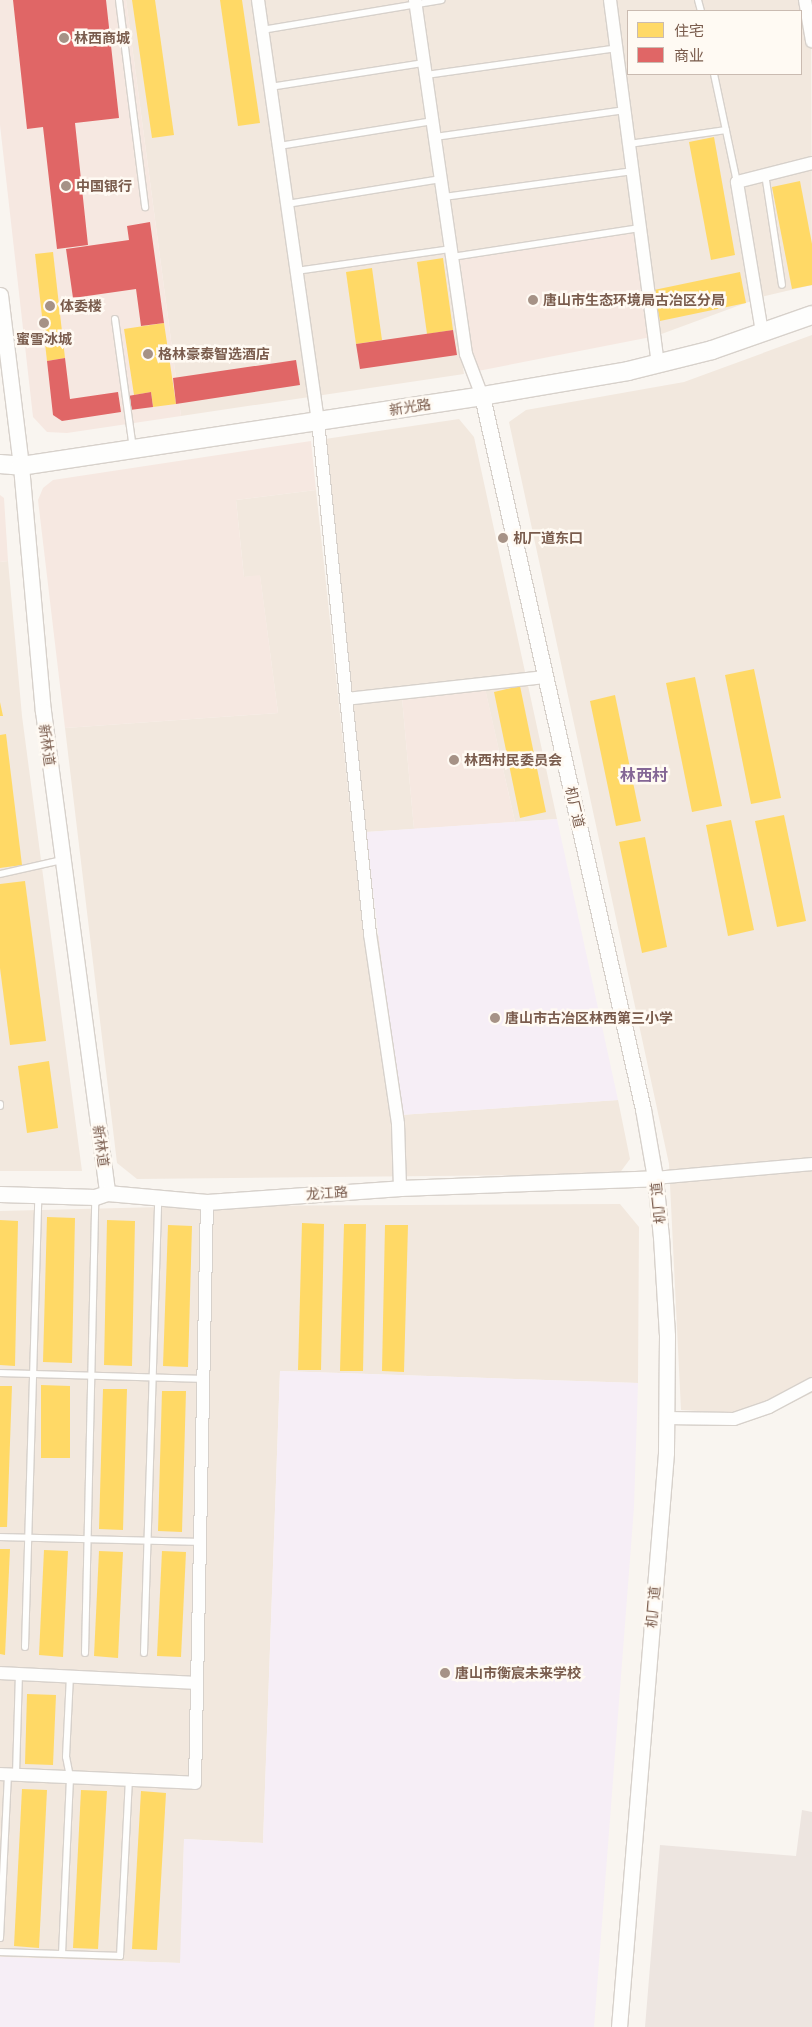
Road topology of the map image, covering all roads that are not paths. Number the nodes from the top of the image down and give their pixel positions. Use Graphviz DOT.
graph roads {
  1 [pos="119,0"];
  2 [pos="258,0"];
  3 [pos="442,0"];
  4 [pos="610,0"];
  5 [pos="805,0"];
  6 [pos="416,2"];
  7 [pos="262,30"];
  8 [pos="812,41"];
  9 [pos="617,48"];
  10 [pos="425,69"];
  11 [pos="714,75"];
  12 [pos="270,87"];
  13 [pos="625,110"];
  14 [pos="433,121"];
  15 [pos="726,130"];
  16 [pos="435,137"];
  17 [pos="629,144"];
  18 [pos="279,146"];
  19 [pos="812,163"];
  20 [pos="633,171"];
  21 [pos="765,174"];
  22 [pos="441,178"];
  23 [pos="737,182"];
  24 [pos="444,198"];
  25 [pos="287,204"];
  26 [pos="144,207"];
  27 [pos="640,228"];
  28 [pos="451,252"];
  29 [pos="296,271"];
  30 [pos="782,285"];
  31 [pos="0,296"];
  32 [pos="812,315"];
  33 [pos="115,319"];
  34 [pos="762,332"];
  35 [pos="658,364"];
  36 [pos="482,396"];
  37 [pos="318,421"];
  38 [pos="133,449"];
  39 [pos="0,464"];
  40 [pos="21,466"];
  41 [pos="546,677"];
  42 [pos="346,699"];
  43 [pos="63,860"];
  44 [pos="0,874"];
  45 [pos="812,1164"];
  46 [pos="655,1178"];
  47 [pos="400,1188"];
  48 [pos="0,1194"];
  49 [pos="38,1194"];
  50 [pos="101,1195"];
  51 [pos="158,1197"];
  52 [pos="206,1202"];
  53 [pos="0,1374"];
  54 [pos="33,1374"];
  55 [pos="92,1376"];
  56 [pos="153,1377"];
  57 [pos="203,1379"];
  58 [pos="812,1384"];
  59 [pos="666,1418"];
  60 [pos="0,1537"];
  61 [pos="29,1538"];
  62 [pos="88,1539"];
  63 [pos="148,1541"];
  64 [pos="200,1542"];
  65 [pos="25,1647"];
  66 [pos="85,1653"];
  67 [pos="144,1653"];
  68 [pos="0,1673"];
  69 [pos="19,1674"];
  70 [pos="70,1676"];
  71 [pos="197,1683"];
  72 [pos="8,1774"];
  73 [pos="70,1777"];
  74 [pos="129,1781"];
  75 [pos="0,1938"];
  76 [pos="0,1952"];
  77 [pos="62,1954"];
  78 [pos="619,2027"];
  1 -- 26 [label="lane"];
  2 -- 7 [label="street"];
  3 -- 6 [label="lane"];
  4 -- 9 [label="street"];
  5 -- 8 [label="street"];
  6 -- 7 [label="lane"];
  6 -- 10 [label="street"];
  7 -- 12 [label="street"];
  9 -- 10 [label="lane"];
  9 -- 13 [label="street"];
  10 -- 12 [label="lane"];
  10 -- 14 [label="street"];
  11 -- 15 [label="lane"];
  12 -- 18 [label="street"];
  13 -- 16 [label="lane"];
  13 -- 17 [label="street"];
  14 -- 16 [label="street"];
  14 -- 18 [label="lane"];
  15 -- 17 [label="lane"];
  15 -- 23 [label="lane"];
  16 -- 22 [label="street"];
  17 -- 20 [label="street"];
  18 -- 25 [label="street"];
  19 -- 21 [label="street"];
  20 -- 24 [label="lane"];
  20 -- 27 [label="street"];
  21 -- 23 [label="street"];
  21 -- 30 [label="lane"];
  22 -- 24 [label="street"];
  22 -- 25 [label="lane"];
  23 -- 34 [label="street"];
  24 -- 28 [label="street"];
  25 -- 29 [label="street"];
  27 -- 28 [label="lane"];
  27 -- 35 [label="street"];
  28 -- 29 [label="lane"];
  28 -- 36 [label="street"];
  29 -- 37 [label="street"];
  31 -- 40 [label="street, 新林道"];
  32 -- 34 [label="main road, 新光路"];
  33 -- 38 [label="lane"];
  34 -- 35 [label="main road, 新光路"];
  35 -- 36 [label="main road, 新光路"];
  36 -- 37 [label="main road, 新光路"];
  36 -- 41 [label="street, 机厂道"];
  37 -- 38 [label="main road, 新光路"];
  37 -- 42 [label="street"];
  38 -- 40 [label="main road, 新光路"];
  39 -- 40 [label="main road, 新光路"];
  40 -- 43 [label="street, 新林道"];
  41 -- 42 [label="street"];
  41 -- 46 [label="street, 机厂道"];
  42 -- 47 [label="street"];
  43 -- 44 [label="lane"];
  43 -- 50 [label="street, 新林道"];
  45 -- 46 [label="street"];
  46 -- 47 [label="street, 龙江路"];
  46 -- 59 [label="street, 机厂道"];
  47 -- 52 [label="street, 龙江路"];
  48 -- 49 [label="street, 龙江路"];
  49 -- 50 [label="street, 龙江路"];
  49 -- 54 [label="lane"];
  50 -- 51 [label="street, 龙江路"];
  50 -- 55 [label="lane"];
  51 -- 52 [label="street, 龙江路"];
  51 -- 56 [label="lane"];
  52 -- 57 [label="street"];
  53 -- 54 [label="lane"];
  54 -- 55 [label="lane"];
  54 -- 61 [label="lane"];
  55 -- 56 [label="lane"];
  55 -- 62 [label="lane"];
  56 -- 57 [label="lane"];
  56 -- 63 [label="lane"];
  57 -- 64 [label="street"];
  58 -- 59 [label="street"];
  59 -- 78 [label="street, 机厂道"];
  60 -- 61 [label="lane"];
  61 -- 62 [label="lane"];
  61 -- 65 [label="lane"];
  62 -- 63 [label="lane"];
  62 -- 66 [label="lane"];
  63 -- 64 [label="lane"];
  63 -- 67 [label="lane"];
  64 -- 71 [label="street"];
  68 -- 69 [label="street"];
  69 -- 70 [label="street"];
  69 -- 72 [label="lane"];
  70 -- 71 [label="street"];
  70 -- 73 [label="lane"];
  71 -- 74 [label="street"];
  72 -- 73 [label="street"];
  72 -- 75 [label="lane"];
  73 -- 74 [label="street"];
  73 -- 77 [label="lane"];
  74 -- 77 [label="lane"];
  76 -- 77 [label="lane"];
}
